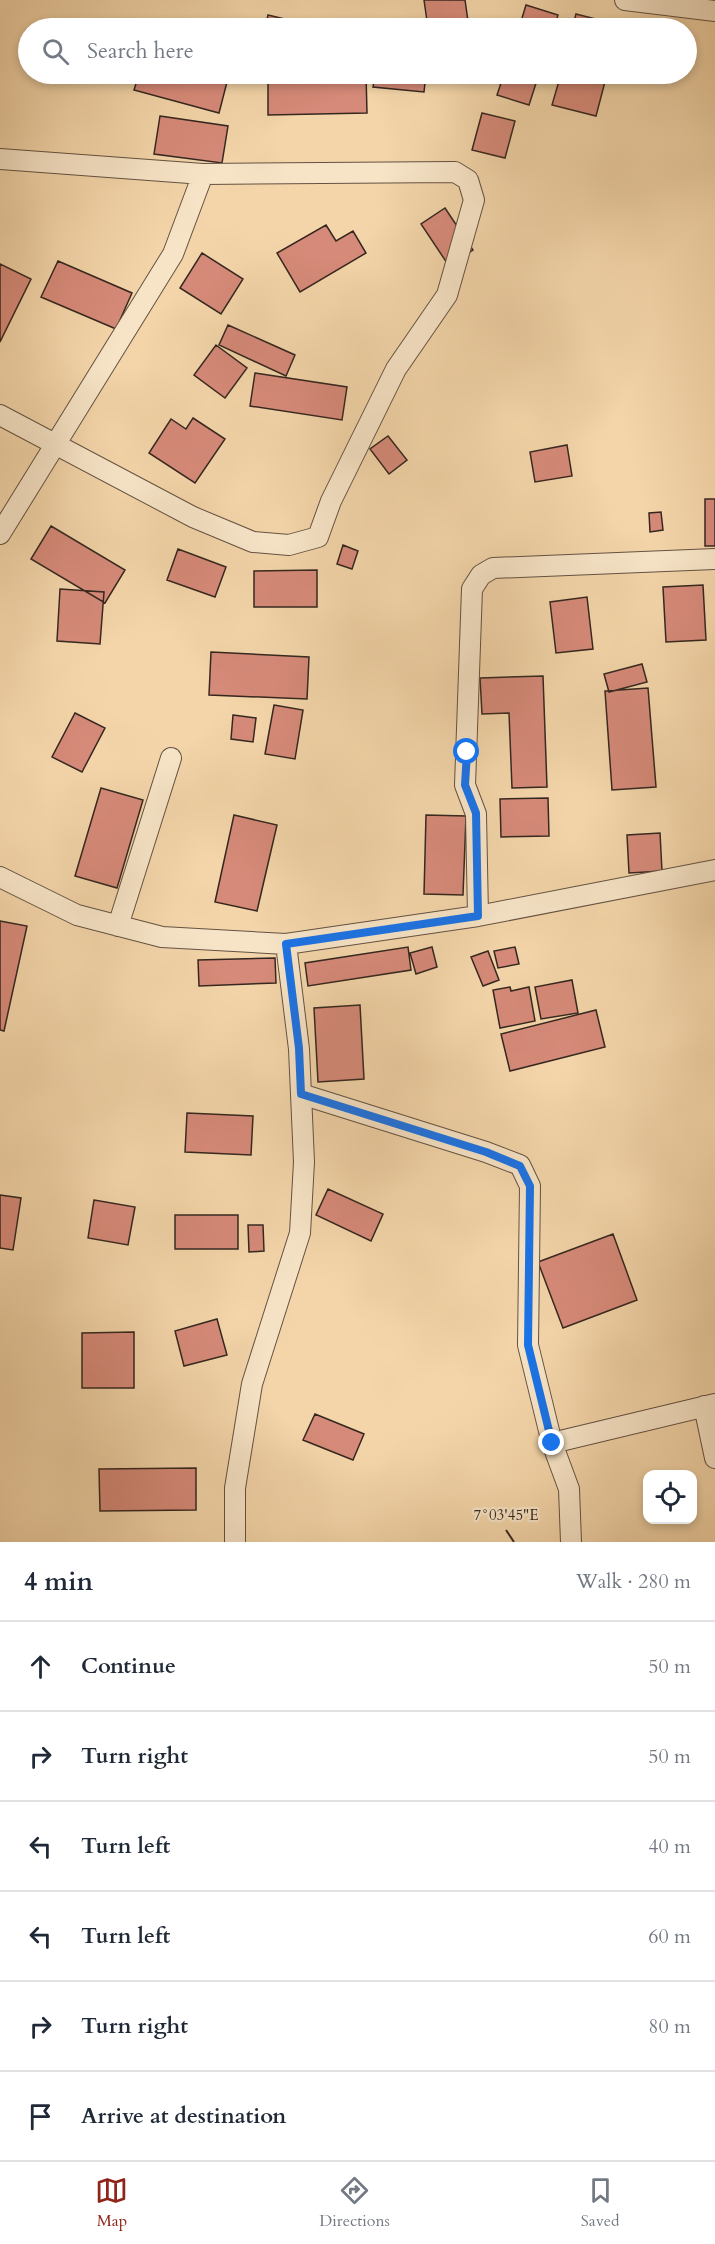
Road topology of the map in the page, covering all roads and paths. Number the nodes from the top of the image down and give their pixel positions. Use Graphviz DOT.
graph roads {
  1 [pos="625,0"];
  2 [pos="715,10"];
  3 [pos="0,159"];
  4 [pos="203,174"];
  5 [pos="0,415"];
  6 [pos="56,443"];
  7 [pos="0,534"];
  8 [pos="715,559"];
  9 [pos="171,758"];
  10 [pos="715,870"];
  11 [pos="0,877"];
  12 [pos="478,916"];
  13 [pos="118,926"];
  14 [pos="286,944"];
  15 [pos="301,1094"];
  16 [pos="710,1405"];
  17 [pos="552,1443"];
  18 [pos="715,1458"];
  19 [pos="239,1541"];
  20 [pos="571,1542"];
  1 -- 2 [label="street"];
  3 -- 4 [label="street"];
  4 -- 6 [label="street"];
  4 -- 6 [label="street"];
  5 -- 6 [label="street"];
  6 -- 7 [label="street"];
  8 -- 12 [label="street"];
  9 -- 13 [label="street"];
  10 -- 12 [label="street"];
  11 -- 13 [label="street"];
  12 -- 14 [label="street"];
  13 -- 14 [label="street"];
  14 -- 15 [label="street"];
  15 -- 17 [label="street"];
  15 -- 19 [label="street"];
  16 -- 17 [label="street"];
  16 -- 18 [label="street"];
  17 -- 20 [label="street"];
}
